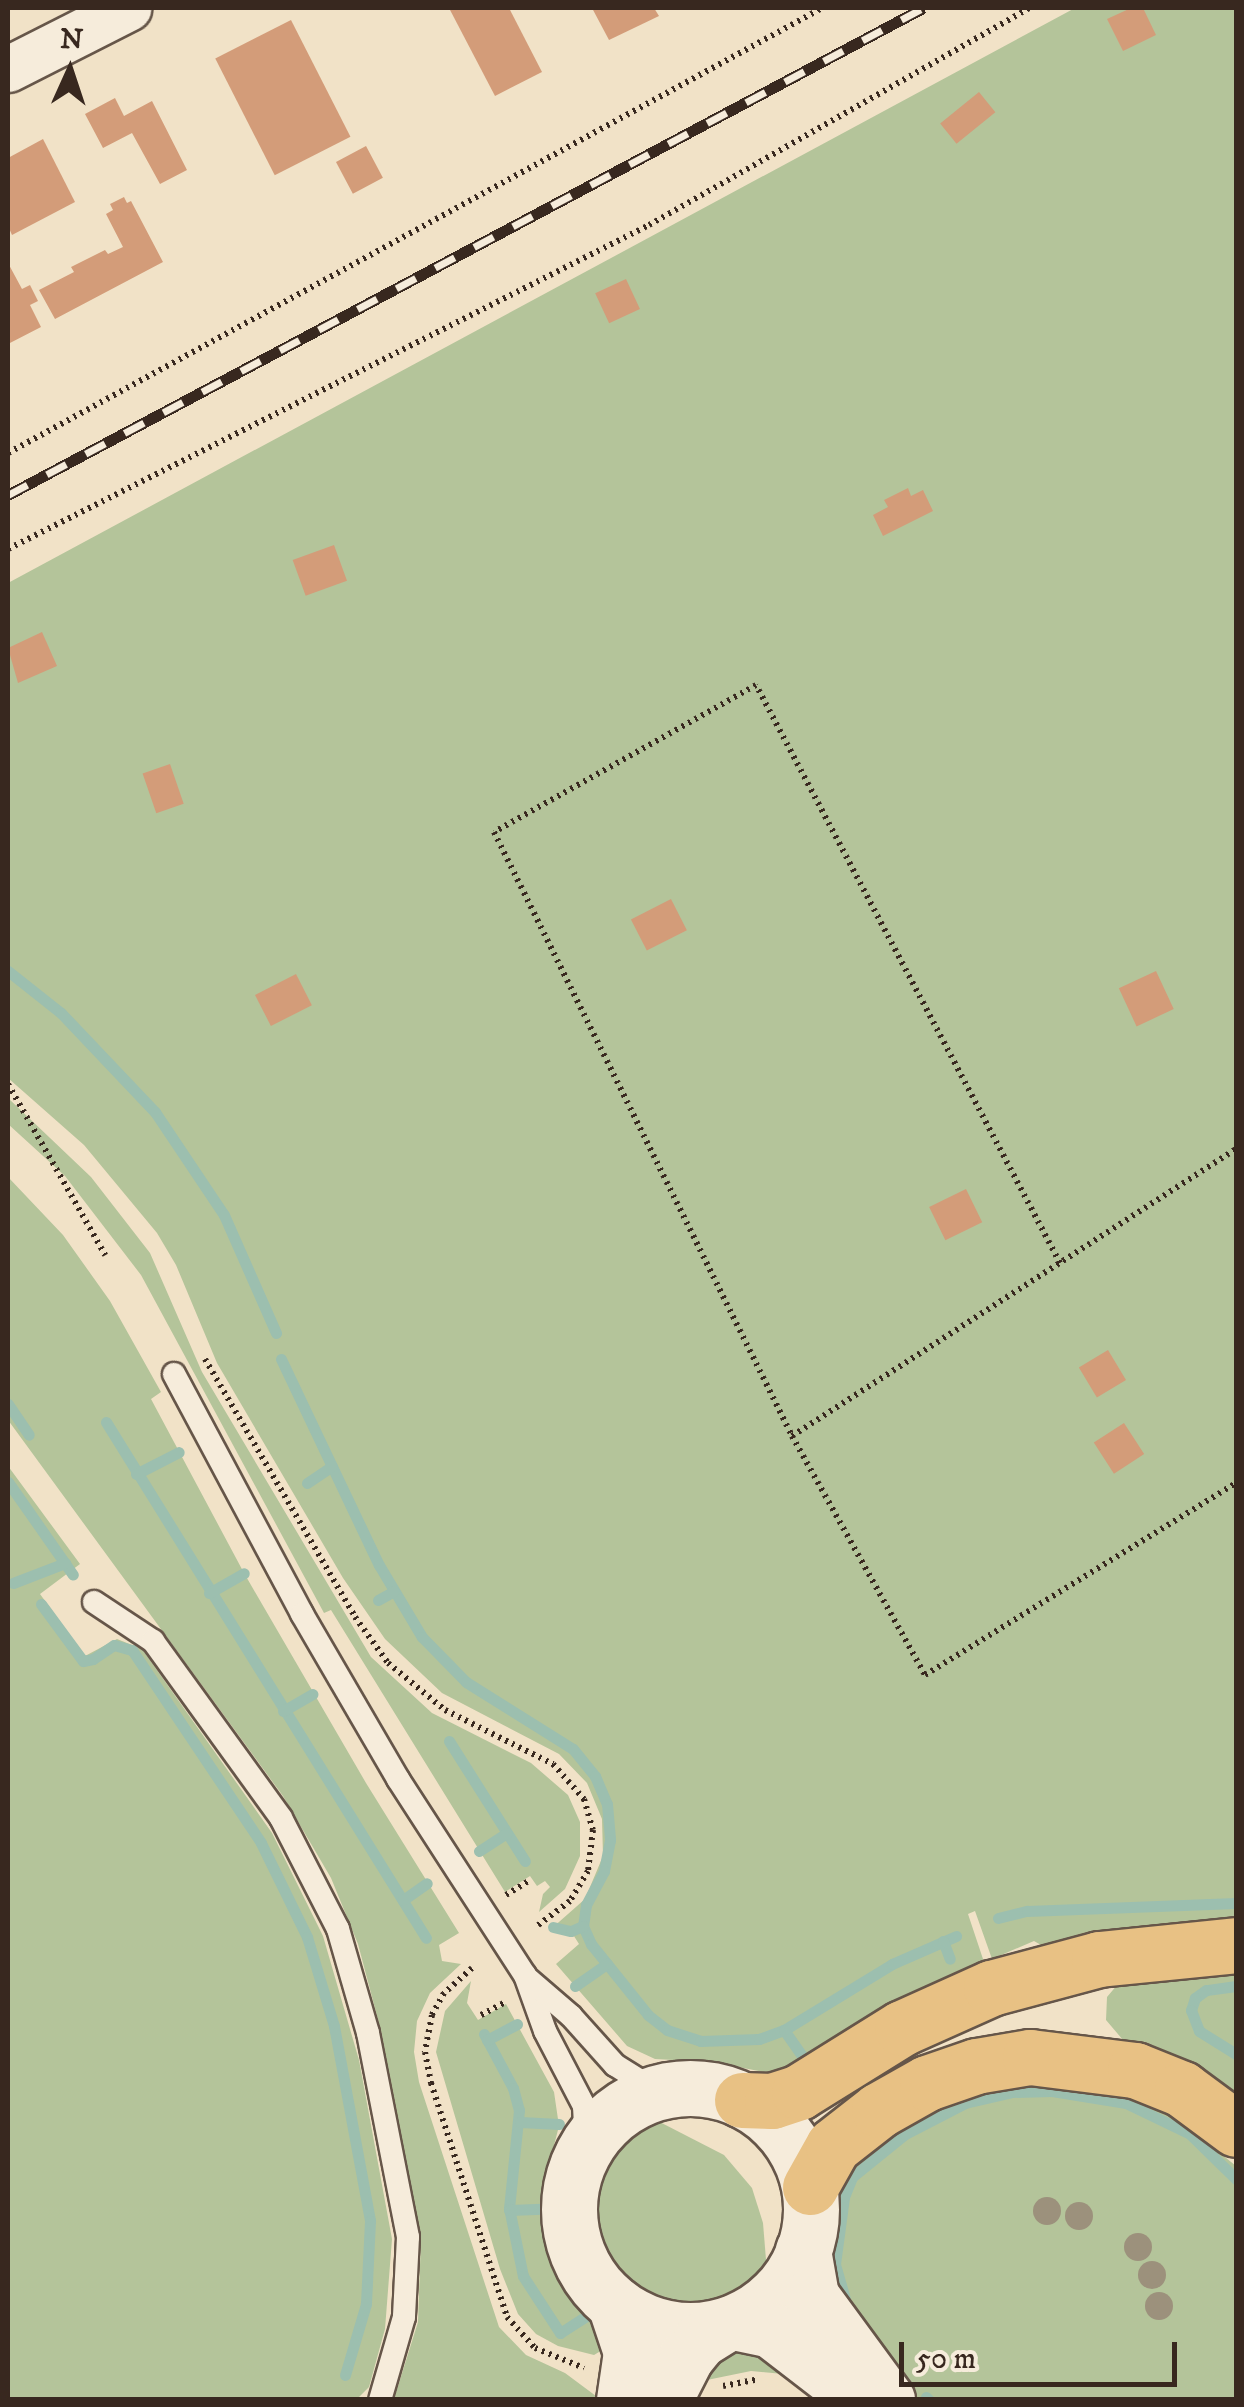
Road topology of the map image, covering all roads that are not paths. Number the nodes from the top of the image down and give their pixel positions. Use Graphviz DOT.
graph roads {
  1 [pos="128,8"];
  2 [pos="8,69"];
  3 [pos="174,1374"];
  4 [pos="94,1602"];
  5 [pos="1236,1945"];
  6 [pos="525,1976"];
  7 [pos="668,2090"];
  8 [pos="742,2100"];
  9 [pos="1236,2129"];
  10 [pos="586,2145"];
  11 [pos="810,2187"];
  12 [pos="804,2250"];
  13 [pos="615,2304"];
  14 [pos="728,2324"];
  15 [pos="657,2394"];
  16 [pos="380,2400"];
  17 [pos="862,2400"];
  18 [pos="887,2400"];
  1 -- 2 [label="street"];
  3 -- 6 [label="lane"];
  4 -- 16 [label="lane"];
  5 -- 8 [label="highway"];
  6 -- 7 [label="lane"];
  6 -- 10 [label="lane"];
  7 -- 8 [label="main road"];
  7 -- 10 [label="main road"];
  8 -- 11 [label="main road"];
  9 -- 11 [label="highway"];
  10 -- 13 [label="main road"];
  11 -- 12 [label="main road"];
  12 -- 14 [label="main road"];
  12 -- 18 [label="main road"];
  13 -- 14 [label="main road"];
  13 -- 15 [label="main road"];
  14 -- 15 [label="main road"];
  14 -- 17 [label="main road"];
}
